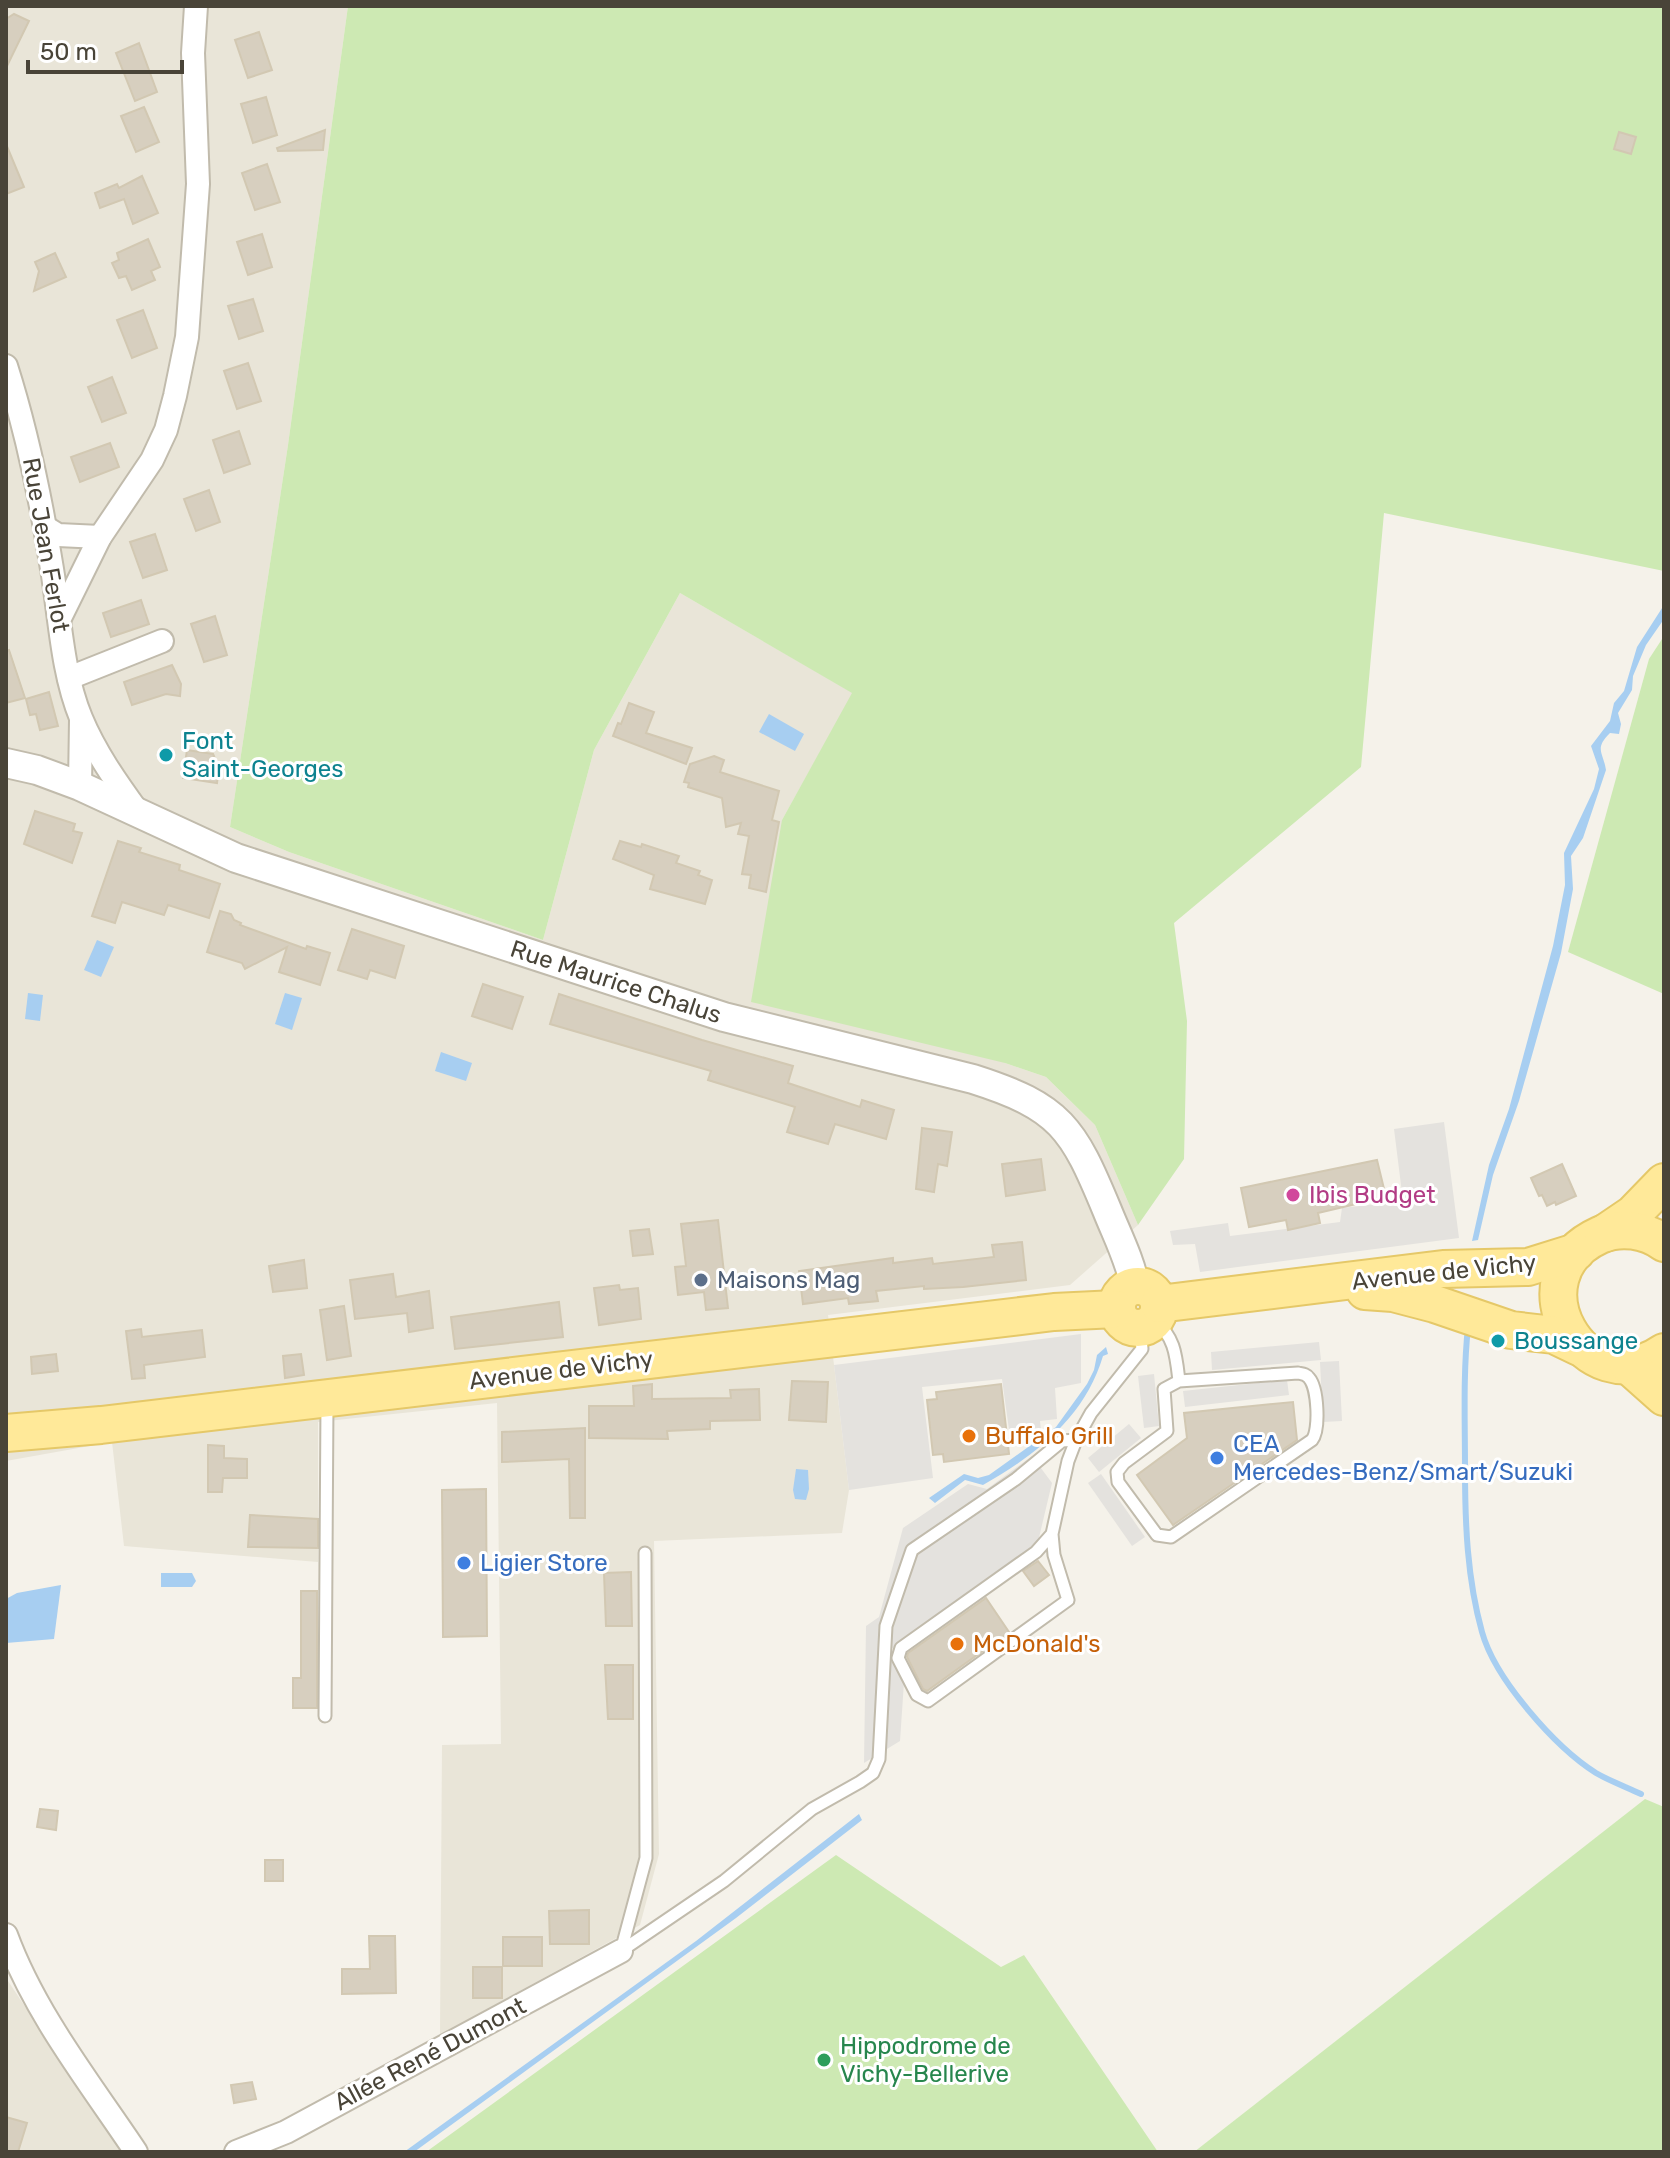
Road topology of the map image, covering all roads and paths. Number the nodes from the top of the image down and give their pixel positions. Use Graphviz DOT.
graph roads {
  1 [pos="196,6"];
  2 [pos="6,366"];
  3 [pos="45,527"];
  4 [pos="100,537"];
  5 [pos="49,550"];
  6 [pos="89,558"];
  7 [pos="60,618"];
  8 [pos="162,641"];
  9 [pos="69,678"];
  10 [pos="81,718"];
  11 [pos="6,763"];
  12 [pos="80,786"];
  13 [pos="138,812"];
  14 [pos="1664,1182"];
  15 [pos="1590,1242"];
  16 [pos="1664,1243"];
  17 [pos="1311,1287"];
  18 [pos="1141,1309"];
  19 [pos="1579,1347"];
  20 [pos="1664,1352"];
  21 [pos="1628,1365"];
  22 [pos="1179,1381"];
  23 [pos="1664,1397"];
  24 [pos="327,1398"];
  25 [pos="6,1433"];
  26 [pos="1076,1440"];
  27 [pos="1052,1534"];
  28 [pos="645,1553"];
  29 [pos="325,1716"];
  30 [pos="6,1935"];
  31 [pos="621,1951"];
  32 [pos="136,2152"];
  33 [pos="236,2152"];
  1 -- 4 [label="street"];
  2 -- 3 [label="street, Rue Jean Ferlot"];
  3 -- 4 [label="street"];
  3 -- 5 [label="street, Rue Jean Ferlot"];
  4 -- 6 [label="street"];
  5 -- 6 [label="street"];
  5 -- 7 [label="street, Rue Jean Ferlot"];
  6 -- 7 [label="street"];
  7 -- 9 [label="street, Rue Jean Ferlot"];
  8 -- 9 [label="street"];
  9 -- 10 [label="street, Rue Jean Ferlot"];
  10 -- 12 [label="street, Rue Jean Ferlot"];
  10 -- 13 [label="street, Rue Jean Ferlot"];
  11 -- 12 [label="street, Rue Maurice Chalus"];
  12 -- 13 [label="street, Rue Maurice Chalus"];
  13 -- 18 [label="street, Rue Maurice Chalus"];
  14 -- 15 [label="main road"];
  15 -- 16 [label="main road"];
  15 -- 17 [label="main road, Avenue de Vichy"];
  15 -- 19 [label="main road"];
  17 -- 18 [label="main road, Avenue de Vichy"];
  17 -- 19 [label="main road, Avenue de Vichy"];
  18 -- 22 [label="lane"];
  18 -- 24 [label="main road, Avenue de Vichy"];
  18 -- 26 [label="lane"];
  19 -- 21 [label="main road, Avenue de Vichy"];
  20 -- 21 [label="main road"];
  21 -- 23 [label="main road"];
  22 -- 22 [label="lane"];
  24 -- 25 [label="main road, Avenue de Vichy"];
  24 -- 29 [label="lane"];
  26 -- 27 [label="lane"];
  26 -- 31 [label="lane"];
  27 -- 27 [label="lane"];
  28 -- 31 [label="lane"];
  30 -- 32 [label="street"];
  31 -- 33 [label="street, Allée René Dumont"];
}
